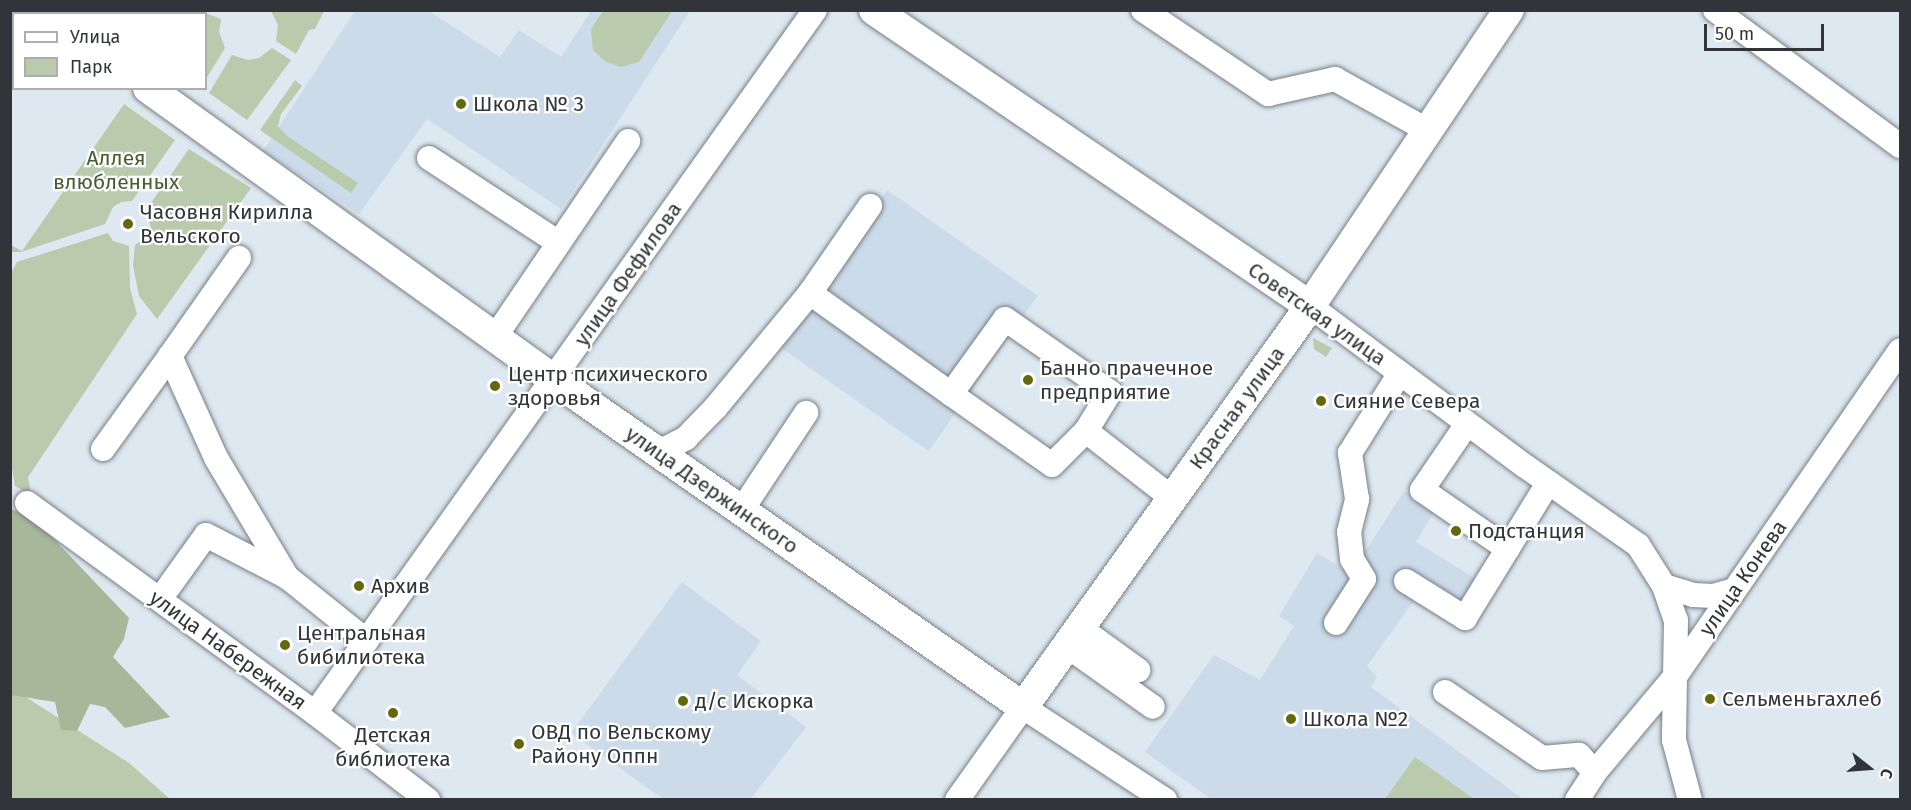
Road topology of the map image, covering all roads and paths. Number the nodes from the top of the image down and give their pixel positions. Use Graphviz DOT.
graph roads {
  1 [pos="815,10"];
  2 [pos="874,10"];
  3 [pos="1143,10"];
  4 [pos="1509,10"];
  5 [pos="1715,10"];
  6 [pos="151,90"];
  7 [pos="1427,130"];
  8 [pos="628,141"];
  9 [pos="1900,146"];
  10 [pos="429,158"];
  11 [pos="870,206"];
  12 [pos="559,243"];
  13 [pos="239,258"];
  14 [pos="810,293"];
  15 [pos="1310,306"];
  16 [pos="495,337"];
  17 [pos="1900,350"];
  18 [pos="170,356"];
  19 [pos="1400,373"];
  20 [pos="553,379"];
  21 [pos="951,394"];
  22 [pos="806,413"];
  23 [pos="1467,424"];
  24 [pos="1086,431"];
  25 [pos="104,449"];
  26 [pos="657,453"];
  27 [pos="1548,483"];
  28 [pos="1172,498"];
  29 [pos="27,503"];
  30 [pos="741,511"];
  31 [pos="1508,549"];
  32 [pos="287,577"];
  33 [pos="1406,581"];
  34 [pos="1664,586"];
  35 [pos="168,588"];
  36 [pos="1734,590"];
  37 [pos="1336,622"];
  38 [pos="1073,637"];
  39 [pos="366,641"];
  40 [pos="1138,669"];
  41 [pos="1674,678"];
  42 [pos="1445,692"];
  43 [pos="1023,707"];
  44 [pos="1153,707"];
  45 [pos="315,713"];
  46 [pos="1595,772"];
  47 [pos="428,800"];
  48 [pos="957,800"];
  49 [pos="1165,800"];
  50 [pos="1577,800"];
  51 [pos="1690,800"];
  1 -- 20 [label="street, улица Фефилова"];
  2 -- 15 [label="main road, Советская улица"];
  3 -- 7 [label="street"];
  4 -- 7 [label="main road, Красная улица"];
  5 -- 9 [label="street"];
  6 -- 16 [label="main road, улица Дзержинского"];
  7 -- 15 [label="main road, Красная улица"];
  8 -- 12 [label="street"];
  10 -- 12 [label="street"];
  11 -- 14 [label="street"];
  12 -- 16 [label="street"];
  13 -- 18 [label="street"];
  14 -- 21 [label="street"];
  14 -- 26 [label="street"];
  15 -- 19 [label="street, Советская улица"];
  15 -- 28 [label="main road, Красная улица"];
  16 -- 20 [label="main road, улица Дзержинского"];
  17 -- 36 [label="street, улица Конева"];
  18 -- 25 [label="street"];
  18 -- 32 [label="street"];
  19 -- 23 [label="street, Советская улица"];
  19 -- 37 [label="street"];
  20 -- 26 [label="main road, улица Дзержинского"];
  20 -- 39 [label="street, улица Фефилова"];
  21 -- 24 [label="street"];
  21 -- 24 [label="street"];
  22 -- 30 [label="street"];
  23 -- 27 [label="street, Советская улица"];
  23 -- 31 [label="street"];
  24 -- 28 [label="street"];
  26 -- 30 [label="main road, улица Дзержинского"];
  27 -- 31 [label="street"];
  27 -- 34 [label="street, Советская улица"];
  28 -- 38 [label="main road, Красная улица"];
  29 -- 45 [label="street, улица Набережная"];
  30 -- 43 [label="main road, улица Дзержинского"];
  31 -- 33 [label="street"];
  32 -- 35 [label="street"];
  32 -- 39 [label="street"];
  34 -- 36 [label="street"];
  34 -- 41 [label="street, Советская улица"];
  36 -- 41 [label="street, улица Конева"];
  38 -- 40 [label="street"];
  38 -- 43 [label="main road, Красная улица"];
  38 -- 44 [label="street"];
  39 -- 45 [label="street, улица Фефилова"];
  41 -- 46 [label="street, улица Конева"];
  41 -- 51 [label="street, Советская улица"];
  42 -- 46 [label="street"];
  43 -- 48 [label="street, Красная улица"];
  43 -- 49 [label="street, улица Дзержинского"];
  45 -- 47 [label="street, улица Набережная"];
  46 -- 50 [label="street, улица Конева"];
}
